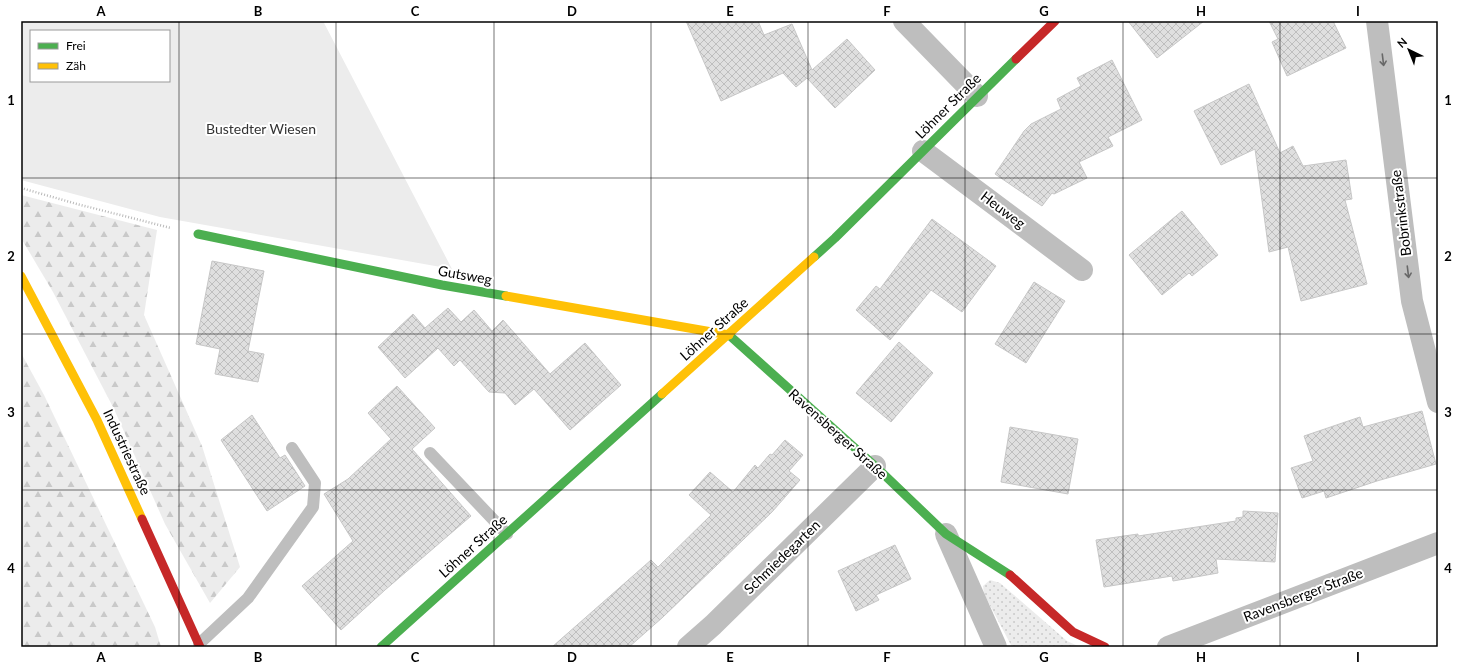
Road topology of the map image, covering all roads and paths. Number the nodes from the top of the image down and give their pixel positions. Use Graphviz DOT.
graph roads {
  1 [pos="904,21"];
  2 [pos="1055,21"];
  3 [pos="1377,21"];
  4 [pos="977,96"];
  5 [pos="923,151"];
  6 [pos="21,188"];
  7 [pos="198,234"];
  8 [pos="1082,270"];
  9 [pos="21,276"];
  10 [pos="729,335"];
  11 [pos="1438,402"];
  12 [pos="292,448"];
  13 [pos="430,453"];
  14 [pos="875,466"];
  15 [pos="507,534"];
  16 [pos="946,534"];
  17 [pos="1438,543"];
  18 [pos="201,646"];
  19 [pos="381,647"];
  20 [pos="688,647"];
  21 [pos="996,647"];
  22 [pos="1105,647"];
  23 [pos="1168,647"];
  1 -- 4 [label="street"];
  2 -- 4 [label="street, Löhner Straße"];
  3 -- 11 [label="street, Bobrinkstraße, one-way"];
  4 -- 5 [label="street, Löhner Straße"];
  5 -- 8 [label="street, Heuweg"];
  5 -- 10 [label="street, Löhner Straße"];
  6 -- 7 [label="path"];
  7 -- 10 [label="street, Gutsweg"];
  9 -- 18 [label="street, Industriestraße"];
  10 -- 14 [label="street, Ravensberger Straße"];
  10 -- 15 [label="street, Löhner Straße"];
  12 -- 18 [label="lane"];
  13 -- 15 [label="lane"];
  14 -- 16 [label="street, Ravensberger Straße"];
  14 -- 20 [label="street, Schmiedegarten"];
  15 -- 19 [label="street, Löhner Straße"];
  16 -- 21 [label="street, Ravensberger Straße"];
  16 -- 22 [label="street, Ravensberger Straße"];
  17 -- 23 [label="street, Ravensberger Straße"];
}
